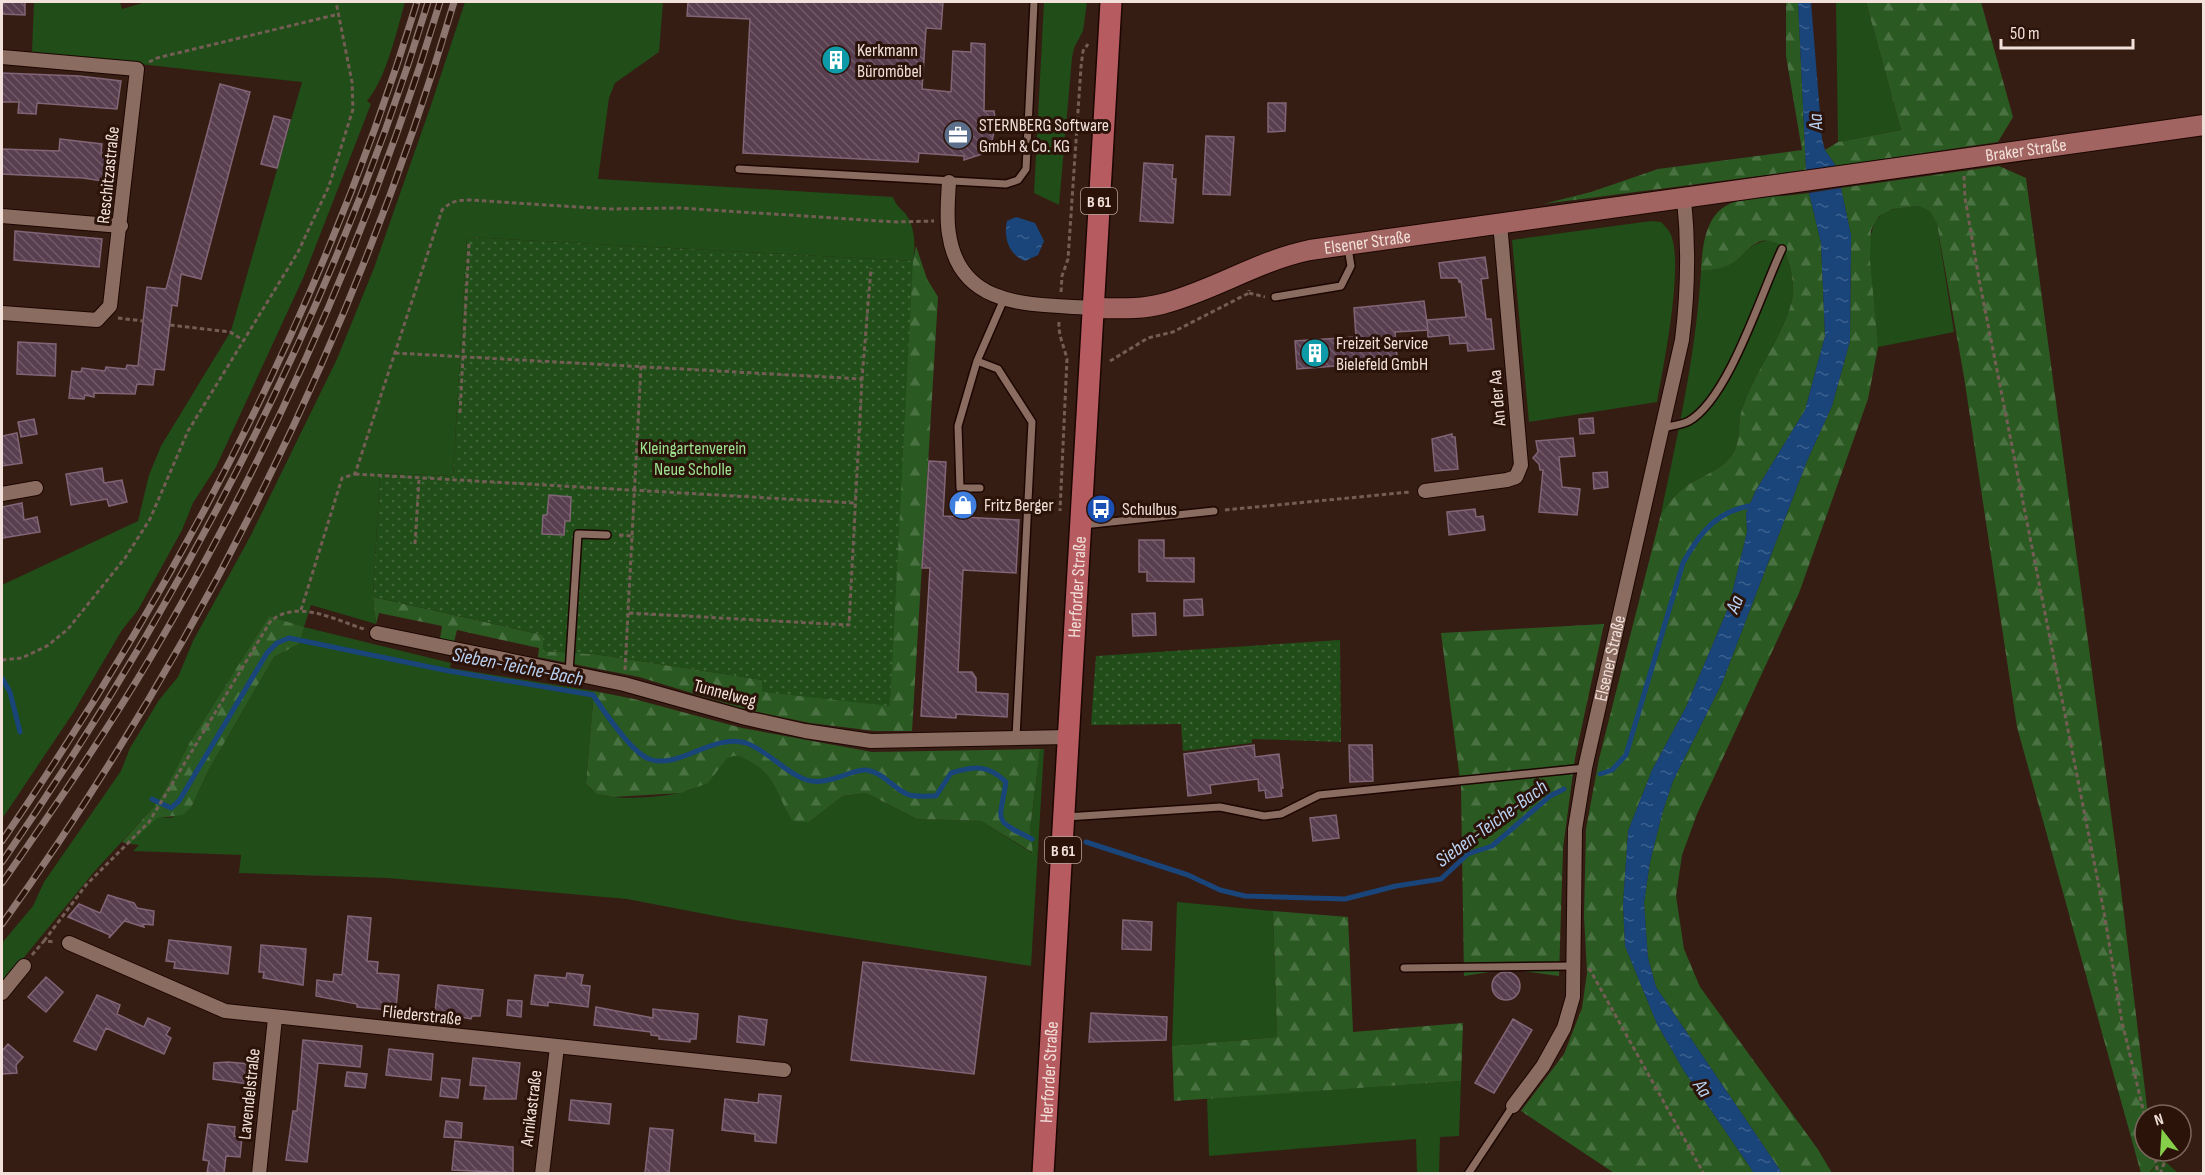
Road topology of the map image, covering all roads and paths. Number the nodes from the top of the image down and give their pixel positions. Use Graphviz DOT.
graph roads {
  1 [pos="336,2"];
  2 [pos="1034,2"];
  3 [pos="1111,2"];
  4 [pos="339,14"];
  5 [pos="1092,39"];
  6 [pos="2,57"];
  7 [pos="137,69"];
  8 [pos="2204,125"];
  9 [pos="1963,158"];
  10 [pos="739,169"];
  11 [pos="949,182"];
  12 [pos="1797,183"];
  13 [pos="1684,199"];
  14 [pos="2,216"];
  15 [pos="948,221"];
  16 [pos="1500,224"];
  17 [pos="121,226"];
  18 [pos="469,243"];
  19 [pos="1347,245"];
  20 [pos="1782,249"];
  21 [pos="871,268"];
  22 [pos="1246,270"];
  23 [pos="1275,297"];
  24 [pos="1004,299"];
  25 [pos="1060,306"];
  26 [pos="1093,308"];
  27 [pos="2,313"];
  28 [pos="105,314"];
  29 [pos="143,321"];
  30 [pos="170,324"];
  31 [pos="243,340"];
  32 [pos="395,353"];
  33 [pos="463,356"];
  34 [pos="977,361"];
  35 [pos="1089,362"];
  36 [pos="641,366"];
  37 [pos="862,379"];
  38 [pos="459,413"];
  39 [pos="1662,428"];
  40 [pos="355,474"];
  41 [pos="419,479"];
  42 [pos="36,488"];
  43 [pos="980,488"];
  44 [pos="634,491"];
  45 [pos="1425,491"];
  46 [pos="2,494"];
  47 [pos="855,503"];
  48 [pos="1214,511"];
  49 [pos="1080,525"];
  50 [pos="607,535"];
  51 [pos="415,544"];
  52 [pos="301,610"];
  53 [pos="629,613"];
  54 [pos="377,633"];
  55 [pos="2,660"];
  56 [pos="568,673"];
  57 [pos="624,684"];
  58 [pos="1069,736"];
  59 [pos="1016,737"];
  60 [pos="1585,768"];
  61 [pos="1065,818"];
  62 [pos="44,940"];
  63 [pos="1575,942"];
  64 [pos="69,943"];
  65 [pos="24,966"];
  66 [pos="1574,966"];
  67 [pos="1404,968"];
  68 [pos="2,993"];
  69 [pos="275,1018"];
  70 [pos="557,1047"];
  71 [pos="784,1070"];
  72 [pos="2142,1103"];
  73 [pos="1513,1106"];
  74 [pos="259,1173"];
  75 [pos="542,1173"];
  76 [pos="1043,1173"];
  77 [pos="1468,1173"];
  78 [pos="1704,1173"];
  1 -- 4 [label="path"];
  2 -- 11 [label="lane"];
  3 -- 26 [label="main road, Herforder Straße / B 61"];
  4 -- 7 [label="path"];
  4 -- 31 [label="path"];
  5 -- 25 [label="path"];
  6 -- 7 [label="street"];
  7 -- 17 [label="street, Reschitzastraße"];
  8 -- 9 [label="main road, Braker Straße"];
  9 -- 12 [label="main road, Braker Straße"];
  9 -- 72 [label="path"];
  10 -- 11 [label="lane"];
  11 -- 15 [label="street"];
  12 -- 13 [label="main road, Elsener Straße"];
  13 -- 16 [label="main road, Elsener Straße"];
  13 -- 39 [label="street, Elsener Straße"];
  14 -- 17 [label="street"];
  15 -- 24 [label="street"];
  15 -- 32 [label="path"];
  16 -- 19 [label="main road, Elsener Straße"];
  16 -- 45 [label="street, An der Aa"];
  17 -- 28 [label="street, Reschitzastraße"];
  18 -- 33 [label="path"];
  19 -- 22 [label="main road, Elsener Straße"];
  19 -- 23 [label="lane"];
  20 -- 39 [label="lane"];
  21 -- 37 [label="path"];
  22 -- 26 [label="main road, Elsener Straße"];
  22 -- 35 [label="path"];
  24 -- 25 [label="street"];
  24 -- 34 [label="lane"];
  25 -- 26 [label="street"];
  25 -- 35 [label="path"];
  26 -- 35 [label="main road, Herforder Straße / B 61"];
  27 -- 28 [label="street"];
  28 -- 29 [label="path"];
  30 -- 31 [label="path"];
  31 -- 55 [label="path"];
  32 -- 33 [label="path"];
  32 -- 40 [label="path"];
  33 -- 36 [label="path"];
  33 -- 38 [label="path"];
  34 -- 43 [label="lane"];
  34 -- 59 [label="lane"];
  35 -- 49 [label="main road, Herforder Straße / B 61"];
  36 -- 37 [label="path"];
  36 -- 44 [label="path"];
  37 -- 47 [label="path"];
  39 -- 60 [label="street, Elsener Straße"];
  40 -- 41 [label="path"];
  40 -- 52 [label="path"];
  41 -- 44 [label="path"];
  41 -- 51 [label="path"];
  42 -- 46 [label="street"];
  44 -- 47 [label="path"];
  44 -- 53 [label="path"];
  45 -- 48 [label="path"];
  47 -- 53 [label="path"];
  48 -- 49 [label="lane"];
  49 -- 58 [label="main road, Herforder Straße / B 61"];
  50 -- 56 [label="lane"];
  52 -- 54 [label="path"];
  52 -- 62 [label="path"];
  53 -- 57 [label="path"];
  54 -- 56 [label="street, Tunnelweg"];
  56 -- 57 [label="street, Tunnelweg"];
  57 -- 59 [label="street, Tunnelweg"];
  58 -- 59 [label="street, Tunnelweg"];
  58 -- 61 [label="main road, Herforder Straße / B 61"];
  60 -- 61 [label="lane"];
  60 -- 63 [label="street, Elsener Straße"];
  61 -- 76 [label="main road, Herforder Straße / B 61"];
  62 -- 64 [label="path"];
  62 -- 65 [label="path"];
  63 -- 66 [label="street, Elsener Straße"];
  63 -- 78 [label="path"];
  64 -- 69 [label="street, Fliederstraße"];
  65 -- 68 [label="street"];
  66 -- 67 [label="lane"];
  66 -- 73 [label="street, Elsener Straße"];
  69 -- 70 [label="street, Fliederstraße"];
  69 -- 74 [label="street, Lavendelstraße"];
  70 -- 71 [label="street, Fliederstraße"];
  70 -- 75 [label="street, Arnikastraße"];
  73 -- 77 [label="lane"];
}
